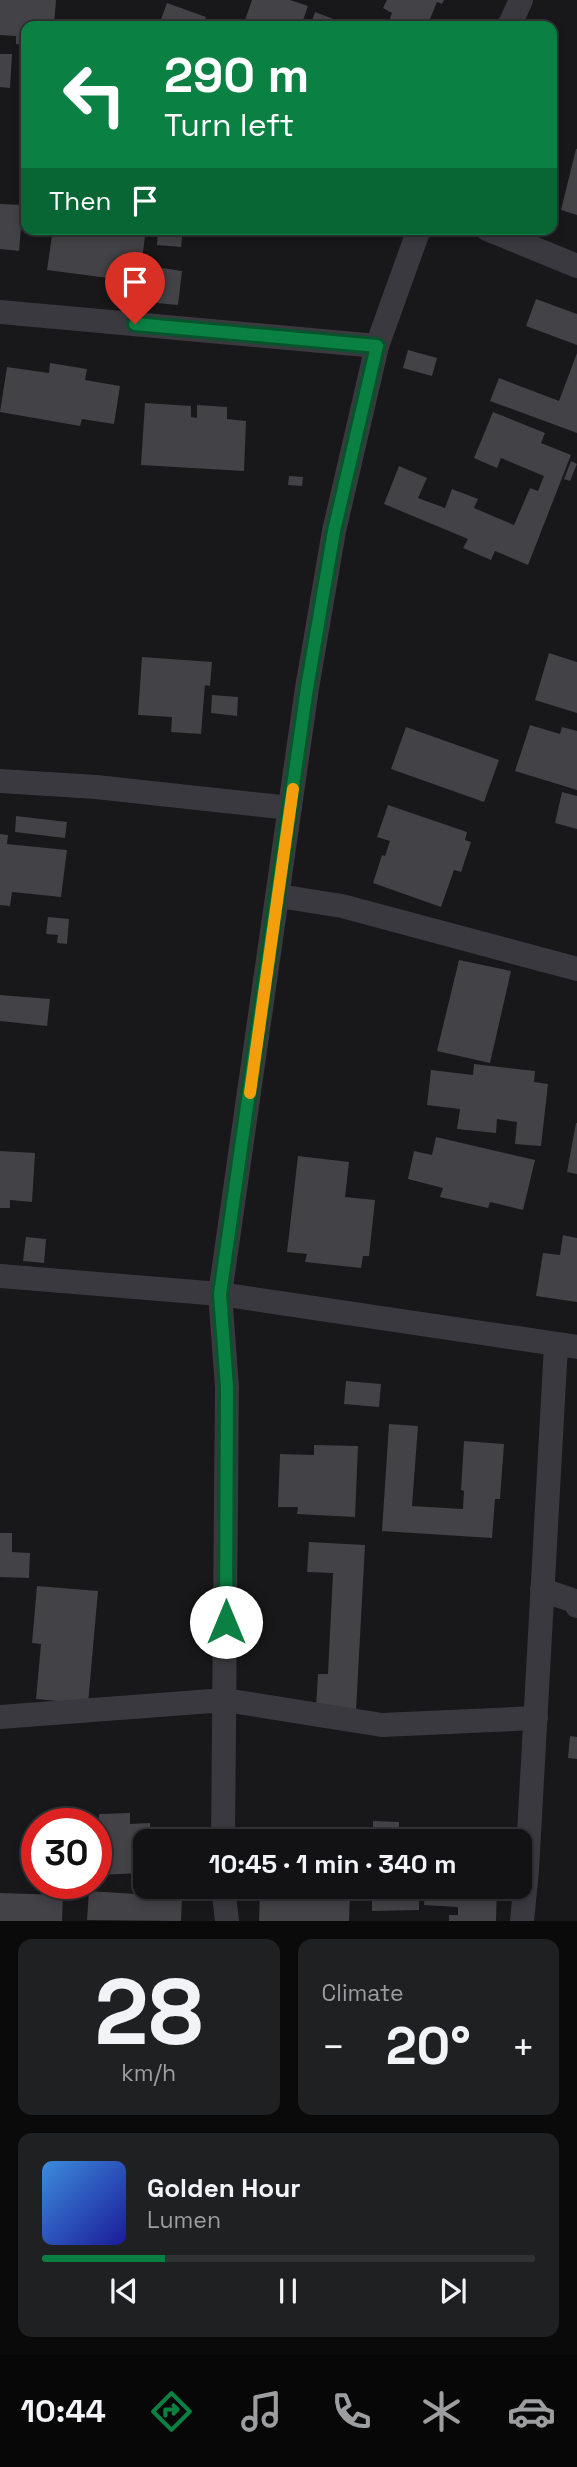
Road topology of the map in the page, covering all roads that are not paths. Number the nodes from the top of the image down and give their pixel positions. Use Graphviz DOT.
graph roads {
  1 [pos="521,0"];
  2 [pos="511,21"];
  3 [pos="417,235"];
  4 [pos="502,235"];
  5 [pos="577,266"];
  6 [pos="0,312"];
  7 [pos="377,346"];
  8 [pos="0,782"];
  9 [pos="290,808"];
  10 [pos="279,896"];
  11 [pos="577,969"];
  12 [pos="0,1276"];
  13 [pos="220,1294"];
  14 [pos="566,1346"];
  15 [pos="542,1590"];
  16 [pos="577,1606"];
  17 [pos="225,1700"];
  18 [pos="0,1717"];
  19 [pos="536,1718"];
  20 [pos="223,1829"];
  21 [pos="225,1899"];
  22 [pos="228,1921"];
  23 [pos="522,1921"];
  1 -- 2 [label="street"];
  3 -- 7 [label="street"];
  4 -- 5 [label="street"];
  6 -- 7 [label="street"];
  7 -- 9 [label="street"];
  8 -- 9 [label="street"];
  9 -- 10 [label="street"];
  10 -- 11 [label="street"];
  10 -- 13 [label="street"];
  12 -- 13 [label="street"];
  13 -- 14 [label="street"];
  13 -- 17 [label="street"];
  14 -- 15 [label="street"];
  15 -- 16 [label="street"];
  15 -- 19 [label="street"];
  17 -- 18 [label="street"];
  17 -- 19 [label="street"];
  17 -- 20 [label="street"];
  19 -- 23 [label="street"];
  21 -- 22 [label="street"];
}
